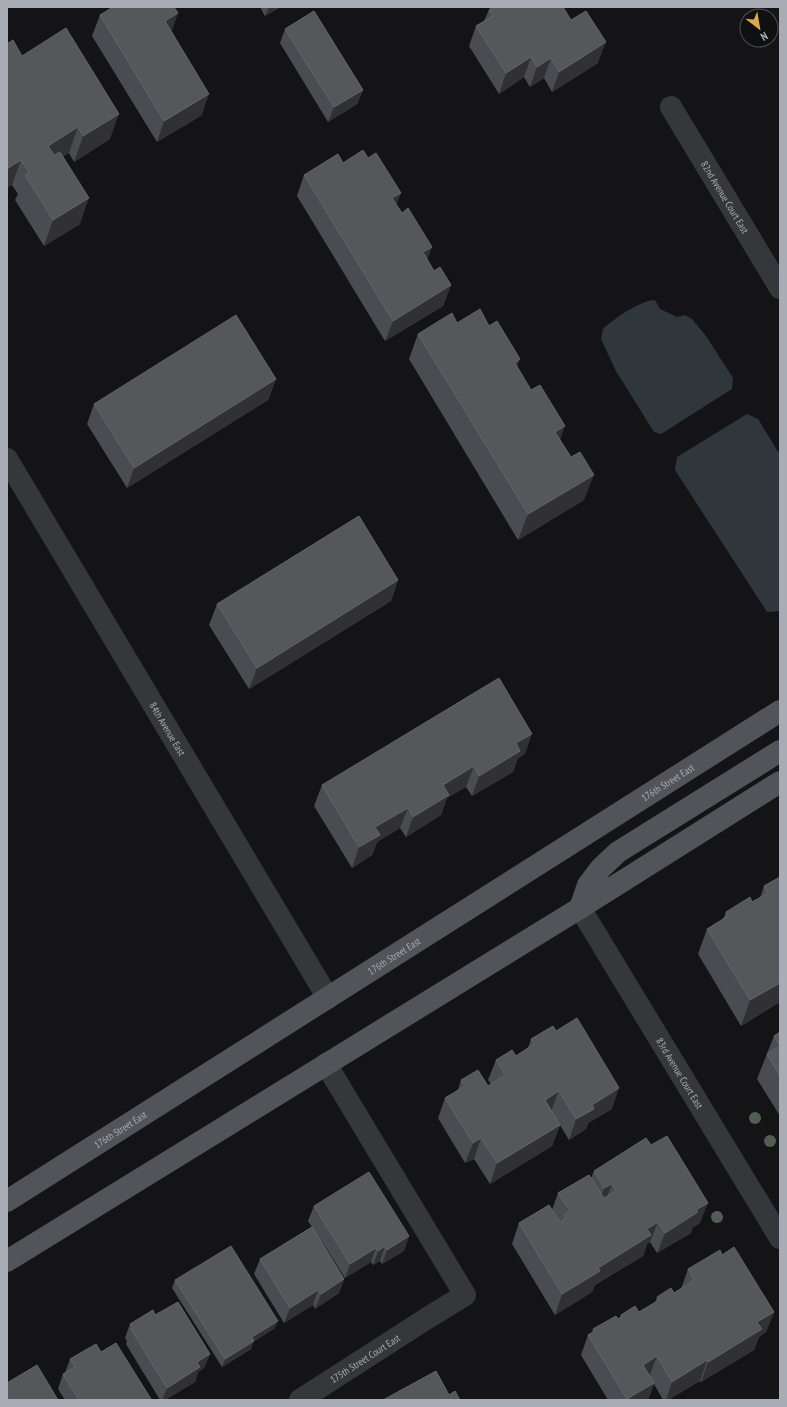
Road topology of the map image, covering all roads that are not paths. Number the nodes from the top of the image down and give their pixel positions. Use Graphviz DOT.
graph roads {
  1 [pos="671,107"];
  2 [pos="780,288"];
  3 [pos="7,459"];
  4 [pos="780,711"];
  5 [pos="780,751"];
  6 [pos="780,782"];
  7 [pos="580,908"];
  8 [pos="328,998"];
  9 [pos="326,1064"];
  10 [pos="7,1201"];
  11 [pos="780,1238"];
  12 [pos="7,1262"];
  13 [pos="300,1400"];
  1 -- 2 [label="street, 82nd Avenue Court East"];
  3 -- 8 [label="street, 84th Avenue East"];
  4 -- 8 [label="main road, 176th Street East"];
  5 -- 7 [label="main road"];
  6 -- 7 [label="main road"];
  7 -- 9 [label="main road"];
  7 -- 11 [label="street, 83rd Avenue Court East"];
  8 -- 10 [label="main road, 176th Street East"];
  9 -- 12 [label="main road"];
  9 -- 13 [label="street, 175th Street Court East"];
}
